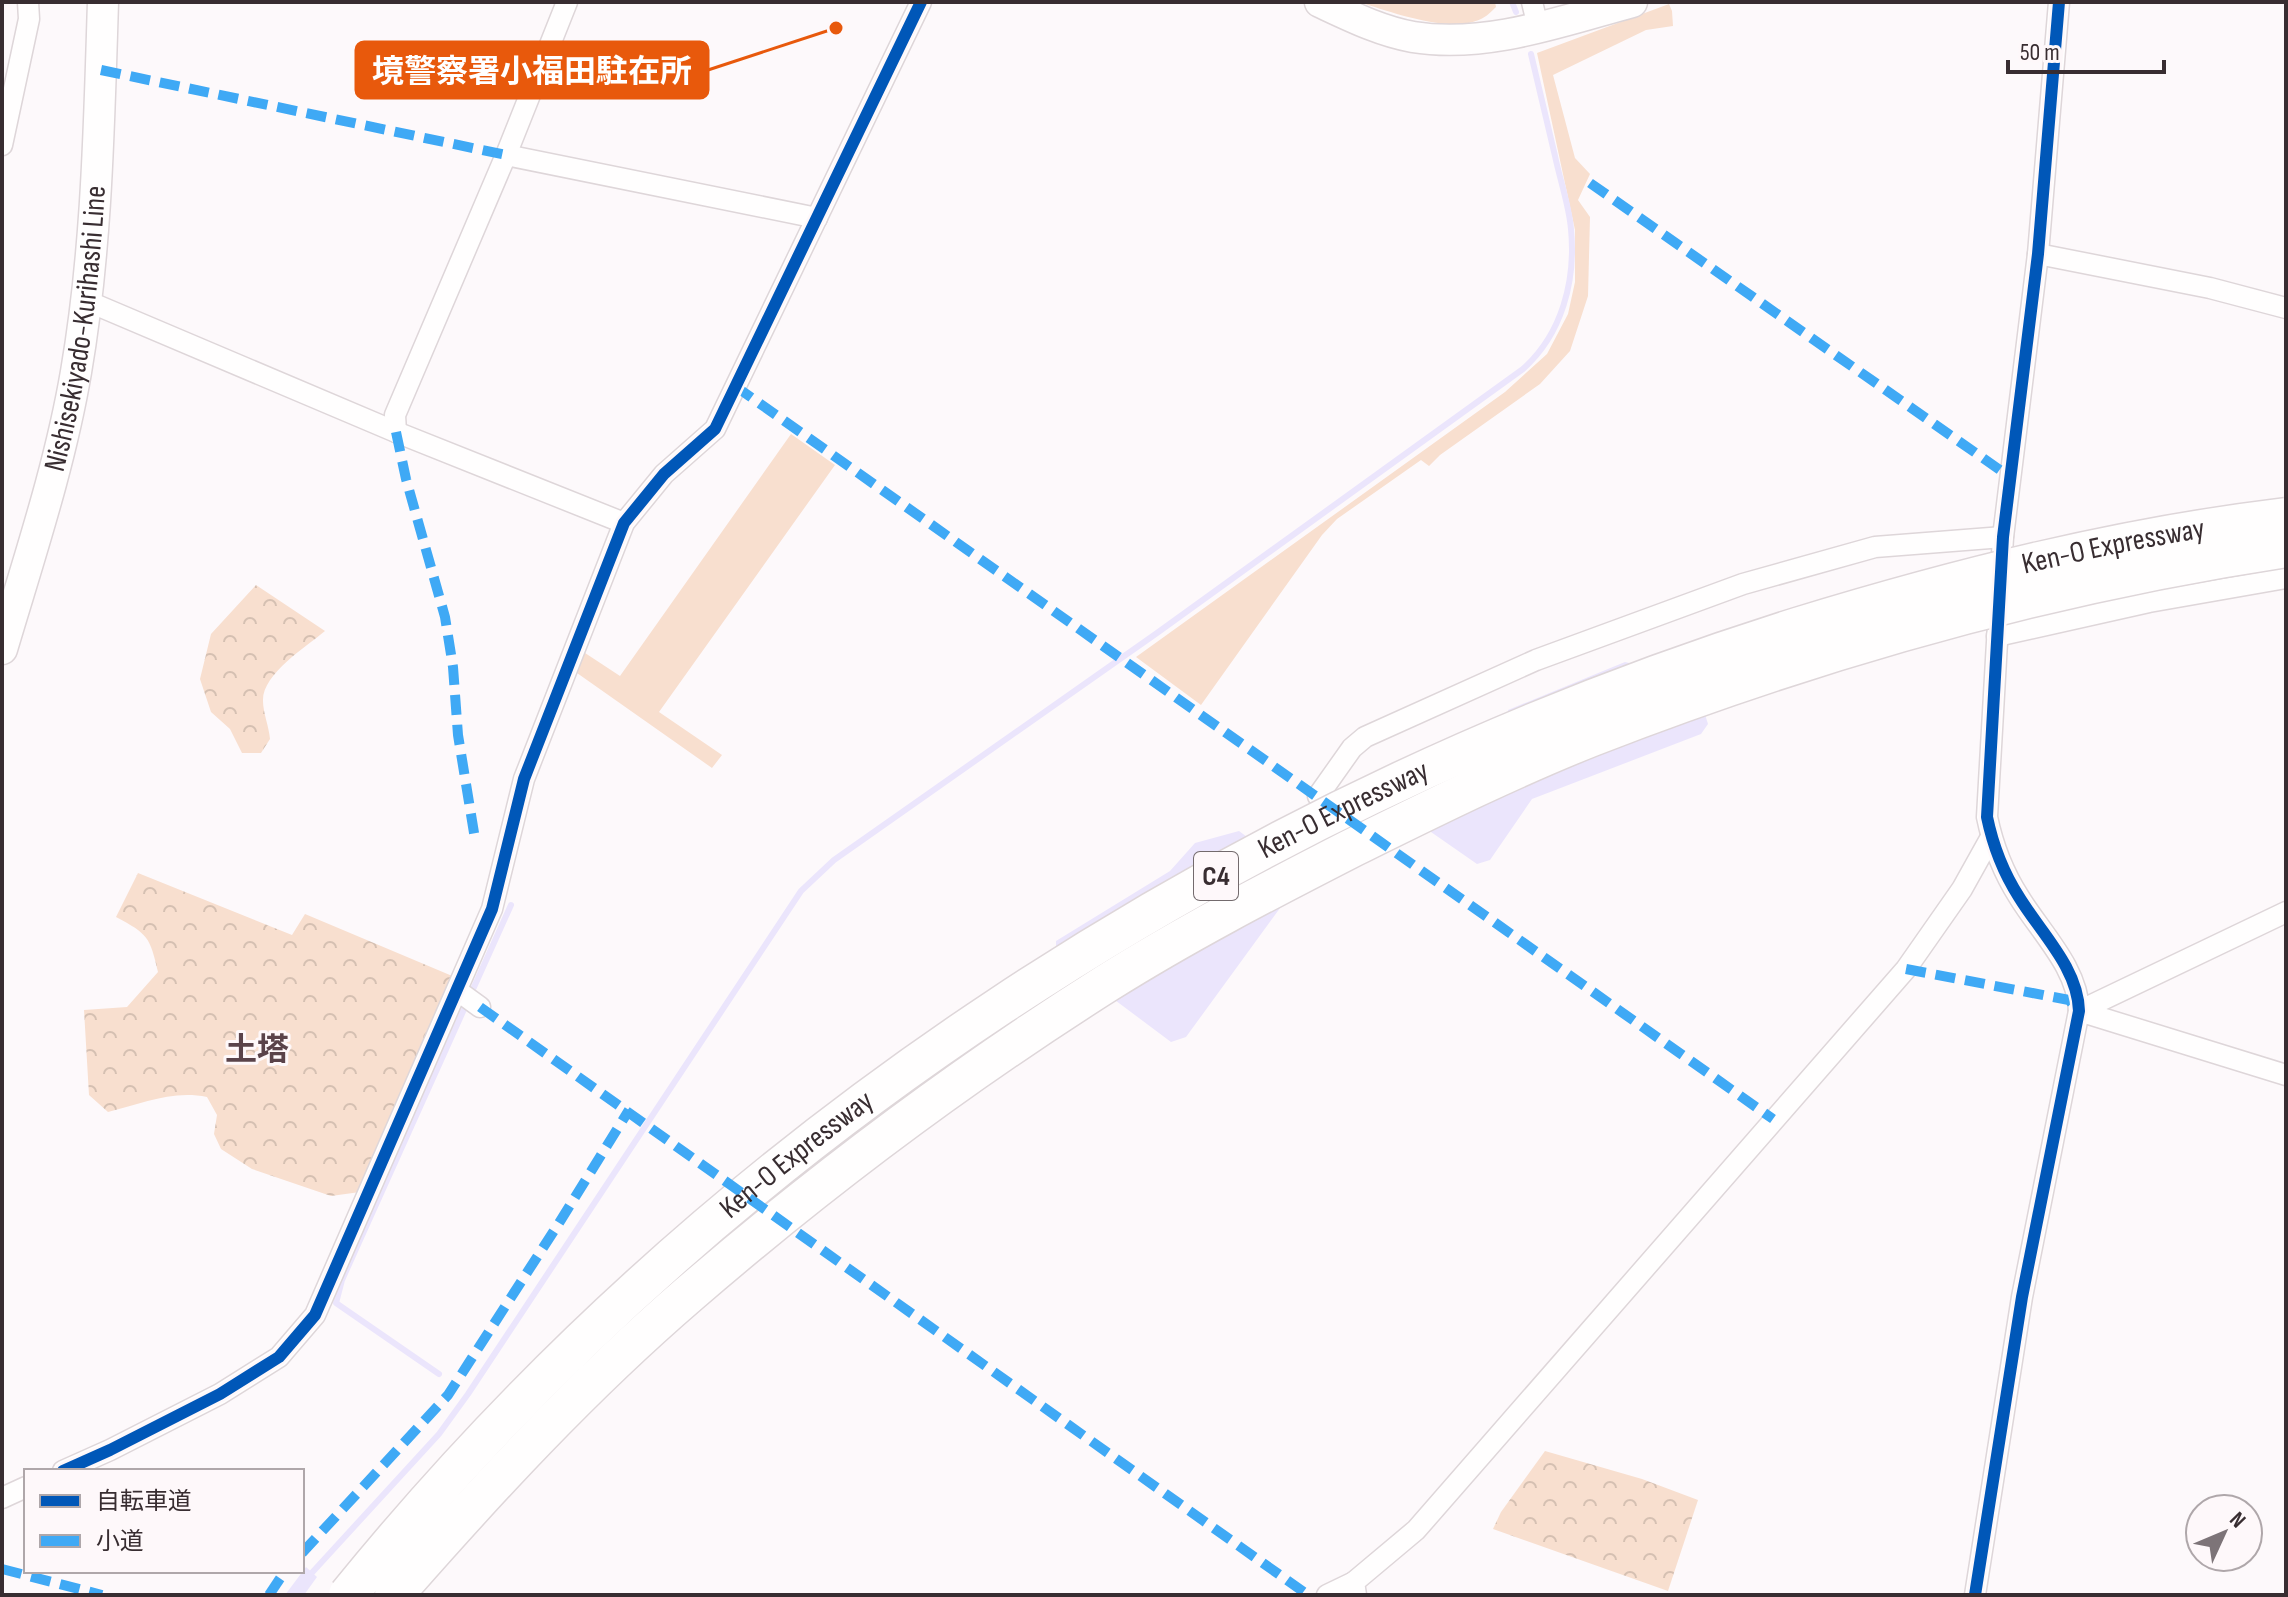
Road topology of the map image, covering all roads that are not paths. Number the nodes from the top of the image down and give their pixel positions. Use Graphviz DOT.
graph roads {
  1 [pos="28,2"];
  2 [pos="103,2"];
  3 [pos="567,2"];
  4 [pos="921,2"];
  5 [pos="1320,2"];
  6 [pos="1632,2"];
  7 [pos="2059,2"];
  8 [pos="1535,15"];
  9 [pos="2,145"];
  10 [pos="506,155"];
  11 [pos="817,218"];
  12 [pos="2038,254"];
  13 [pos="87,301"];
  14 [pos="2286,308"];
  15 [pos="396,432"];
  16 [pos="2286,517"];
  17 [pos="624,523"];
  18 [pos="2003,537"];
  19 [pos="2286,548"];
  20 [pos="2286,578"];
  21 [pos="1997,636"];
  22 [pos="2,649"];
  23 [pos="1318,796"];
  24 [pos="1991,837"];
  25 [pos="2286,912"];
  26 [pos="459,991"];
  27 [pos="480,1007"];
  28 [pos="2079,1011"];
  29 [pos="2286,1075"];
  30 [pos="67,1469"];
  31 [pos="24,1488"];
  32 [pos="2,1498"];
  33 [pos="1355,1588"];
  34 [pos="348,1595"];
  35 [pos="394,1595"];
  36 [pos="1327,1595"];
  37 [pos="1975,1595"];
  1 -- 9 [label="street"];
  2 -- 13 [label="main road, Nishisekiyado-Kurihashi Line"];
  3 -- 10 [label="street"];
  4 -- 11 [label="street"];
  5 -- 8 [label="main road"];
  6 -- 8 [label="main road"];
  7 -- 12 [label="street"];
  10 -- 11 [label="street"];
  10 -- 15 [label="street"];
  11 -- 17 [label="street"];
  12 -- 14 [label="street"];
  12 -- 18 [label="street"];
  13 -- 15 [label="street"];
  13 -- 22 [label="main road, Nishisekiyado-Kurihashi Line"];
  15 -- 17 [label="street"];
  16 -- 34 [label="highway, Ken-O Expressway / C4, bridge"];
  17 -- 26 [label="street"];
  18 -- 21 [label="street"];
  18 -- 23 [label="street"];
  19 -- 35 [label="highway, Ken-O Expressway / C4, bridge"];
  20 -- 21 [label="street"];
  21 -- 24 [label="street"];
  24 -- 28 [label="street"];
  24 -- 33 [label="street"];
  25 -- 28 [label="street"];
  26 -- 27 [label="street"];
  26 -- 30 [label="street"];
  28 -- 29 [label="street"];
  28 -- 37 [label="street"];
  31 -- 32 [label="street"];
  33 -- 36 [label="street"];
}
